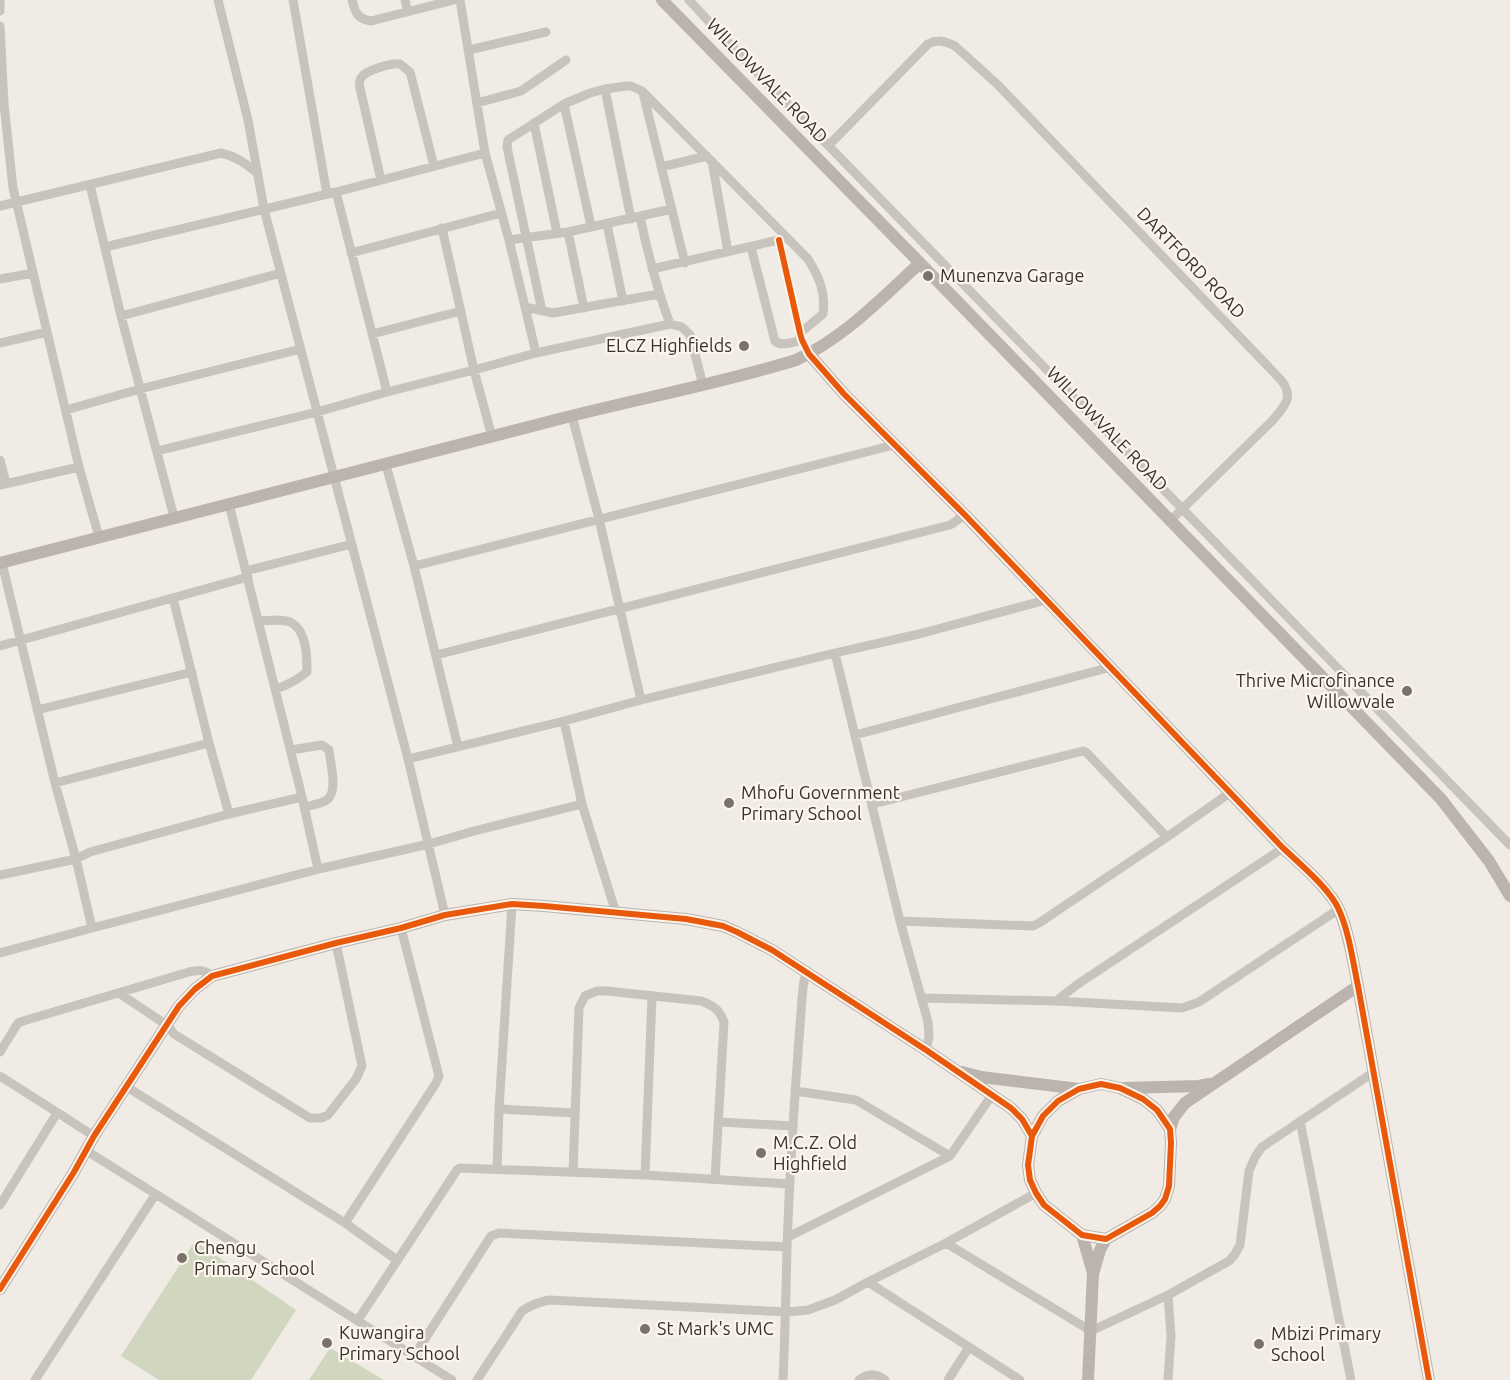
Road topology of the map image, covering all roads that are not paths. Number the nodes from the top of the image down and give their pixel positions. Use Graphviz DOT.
graph roads {
  1 [pos="0,0"];
  2 [pos="218,0"];
  3 [pos="293,0"];
  4 [pos="352,0"];
  5 [pos="405,0"];
  6 [pos="454,0"];
  7 [pos="460,0"];
  8 [pos="662,0"];
  9 [pos="689,0"];
  10 [pos="0,11"];
  11 [pos="408,12"];
  12 [pos="0,26"];
  13 [pos="546,32"];
  14 [pos="469,50"];
  15 [pos="566,60"];
  16 [pos="605,89"];
  17 [pos="642,91"];
  18 [pos="477,103"];
  19 [pos="564,104"];
  20 [pos="534,123"];
  21 [pos="829,146"];
  22 [pos="485,153"];
  23 [pos="709,158"];
  24 [pos="434,166"];
  25 [pos="661,167"];
  26 [pos="256,172"];
  27 [pos="381,180"];
  28 [pos="90,185"];
  29 [pos="332,193"];
  30 [pos="16,202"];
  31 [pos="0,206"];
  32 [pos="264,209"];
  33 [pos="672,209"];
  34 [pos="501,213"];
  35 [pos="635,218"];
  36 [pos="607,224"];
  37 [pos="591,226"];
  38 [pos="442,228"];
  39 [pos="568,232"];
  40 [pos="557,233"];
  41 [pos="526,238"];
  42 [pos="783,239"];
  43 [pos="509,240"];
  44 [pos="105,247"];
  45 [pos="751,247"];
  46 [pos="728,252"];
  47 [pos="351,253"];
  48 [pos="685,263"];
  49 [pos="920,263"];
  50 [pos="652,269"];
  51 [pos="33,273"];
  52 [pos="281,273"];
  53 [pos="0,279"];
  54 [pos="659,294"];
  55 [pos="623,301"];
  56 [pos="525,307"];
  57 [pos="584,308"];
  58 [pos="461,311"];
  59 [pos="542,311"];
  60 [pos="121,316"];
  61 [pos="670,324"];
  62 [pos="47,332"];
  63 [pos="372,334"];
  64 [pos="801,336"];
  65 [pos="0,343"];
  66 [pos="302,350"];
  67 [pos="536,353"];
  68 [pos="809,354"];
  69 [pos="474,370"];
  70 [pos="703,385"];
  71 [pos="140,389"];
  72 [pos="387,392"];
  73 [pos="66,410"];
  74 [pos="317,412"];
  75 [pos="572,416"];
  76 [pos="492,437"];
  77 [pos="894,445"];
  78 [pos="158,451"];
  79 [pos="0,460"];
  80 [pos="386,465"];
  81 [pos="79,467"];
  82 [pos="335,477"];
  83 [pos="3,484"];
  84 [pos="229,504"];
  85 [pos="1182,508"];
  86 [pos="966,515"];
  87 [pos="174,517"];
  88 [pos="599,519"];
  89 [pos="1171,520"];
  90 [pos="99,537"];
  91 [pos="352,544"];
  92 [pos="1,563"];
  93 [pos="414,566"];
  94 [pos="247,574"];
  95 [pos="173,598"];
  96 [pos="1046,600"];
  97 [pos="620,609"];
  98 [pos="258,621"];
  99 [pos="20,641"];
  100 [pos="0,646"];
  101 [pos="835,652"];
  102 [pos="436,655"];
  103 [pos="1111,667"];
  104 [pos="192,672"];
  105 [pos="276,689"];
  106 [pos="641,700"];
  107 [pos="37,710"];
  108 [pos="564,721"];
  109 [pos="855,735"];
  110 [pos="209,743"];
  111 [pos="458,747"];
  112 [pos="291,750"];
  113 [pos="408,759"];
  114 [pos="55,783"];
  115 [pos="1231,792"];
  116 [pos="302,797"];
  117 [pos="582,804"];
  118 [pos="873,804"];
  119 [pos="305,807"];
  120 [pos="229,814"];
  121 [pos="1167,837"];
  122 [pos="429,844"];
  123 [pos="1510,845"];
  124 [pos="1283,848"];
  125 [pos="76,860"];
  126 [pos="318,869"];
  127 [pos="0,874"];
  128 [pos="1510,896"];
  129 [pos="512,904"];
  130 [pos="1339,909"];
  131 [pos="616,913"];
  132 [pos="445,915"];
  133 [pos="900,921"];
  134 [pos="92,928"];
  135 [pos="401,928"];
  136 [pos="336,943"];
  137 [pos="0,953"];
  138 [pos="806,972"];
  139 [pos="212,976"];
  140 [pos="1358,986"];
  141 [pos="119,993"];
  142 [pos="652,997"];
  143 [pos="923,998"];
  144 [pos="1056,1001"];
  145 [pos="168,1026"];
  146 [pos="926,1050"];
  147 [pos="0,1052"];
  148 [pos="955,1070"];
  149 [pos="1374,1072"];
  150 [pos="0,1076"];
  151 [pos="1214,1083"];
  152 [pos="127,1087"];
  153 [pos="1120,1088"];
  154 [pos="1079,1089"];
  155 [pos="795,1091"];
  156 [pos="992,1095"];
  157 [pos="499,1109"];
  158 [pos="57,1113"];
  159 [pos="575,1113"];
  160 [pos="1300,1121"];
  161 [pos="719,1122"];
  162 [pos="794,1126"];
  163 [pos="1170,1129"];
  164 [pos="94,1136"];
  165 [pos="1032,1136"];
  166 [pos="87,1151"];
  167 [pos="950,1156"];
  168 [pos="497,1169"];
  169 [pos="573,1172"];
  170 [pos="645,1175"];
  171 [pos="715,1179"];
  172 [pos="790,1184"];
  173 [pos="1036,1193"];
  174 [pos="155,1195"];
  175 [pos="0,1205"];
  176 [pos="345,1223"];
  177 [pos="1082,1235"];
  178 [pos="1106,1239"];
  179 [pos="787,1242"];
  180 [pos="946,1243"];
  181 [pos="397,1260"];
  182 [pos="1094,1274"];
  183 [pos="868,1282"];
  184 [pos="0,1289"];
  185 [pos="1168,1296"];
  186 [pos="787,1312"];
  187 [pos="358,1320"];
  188 [pos="1091,1331"];
  189 [pos="969,1347"];
  190 [pos="414,1356"];
  191 [pos="35,1380"];
  192 [pos="452,1380"];
  193 [pos="477,1380"];
  194 [pos="783,1380"];
  195 [pos="860,1380"];
  196 [pos="885,1380"];
  197 [pos="948,1380"];
  198 [pos="1020,1380"];
  199 [pos="1088,1380"];
  200 [pos="1168,1380"];
  201 [pos="1351,1380"];
  202 [pos="1429,1380"];
  1 -- 10 [label="street"];
  2 -- 26 [label="street"];
  3 -- 29 [label="street"];
  4 -- 11 [label="street"];
  5 -- 11 [label="street"];
  6 -- 11 [label="street"];
  7 -- 14 [label="street"];
  8 -- 49 [label="street, WILLOWVALE ROAD"];
  9 -- 21 [label="street"];
  12 -- 30 [label="street"];
  13 -- 14 [label="street"];
  14 -- 18 [label="street"];
  15 -- 18 [label="street"];
  16 -- 17 [label="street"];
  16 -- 19 [label="street"];
  16 -- 35 [label="street"];
  17 -- 23 [label="street"];
  17 -- 25 [label="street"];
  18 -- 22 [label="street"];
  19 -- 20 [label="street"];
  19 -- 37 [label="street"];
  20 -- 40 [label="street"];
  20 -- 41 [label="street"];
  21 -- 85 [label="street"];
  21 -- 85 [label="street, DARTFORD ROAD"];
  22 -- 24 [label="street"];
  22 -- 34 [label="street"];
  23 -- 25 [label="street"];
  23 -- 42 [label="street"];
  23 -- 46 [label="street"];
  24 -- 27 [label="street"];
  24 -- 27 [label="street"];
  25 -- 33 [label="street"];
  26 -- 28 [label="street"];
  26 -- 32 [label="street"];
  27 -- 29 [label="street"];
  28 -- 30 [label="street"];
  28 -- 44 [label="street"];
  29 -- 32 [label="street"];
  29 -- 47 [label="street"];
  30 -- 31 [label="street"];
  30 -- 51 [label="street"];
  32 -- 44 [label="street"];
  32 -- 52 [label="street"];
  33 -- 35 [label="street"];
  33 -- 48 [label="street"];
  34 -- 38 [label="street"];
  34 -- 43 [label="street"];
  35 -- 36 [label="street"];
  35 -- 50 [label="street"];
  36 -- 37 [label="street"];
  36 -- 55 [label="street"];
  37 -- 39 [label="street"];
  38 -- 47 [label="street"];
  38 -- 58 [label="street"];
  39 -- 40 [label="street"];
  39 -- 57 [label="street"];
  40 -- 41 [label="street"];
  41 -- 43 [label="street"];
  41 -- 59 [label="street"];
  42 -- 45 [label="street"];
  42 -- 64 [label="street"];
  42 -- 64 [label="street"];
  43 -- 56 [label="street"];
  44 -- 60 [label="street"];
  45 -- 46 [label="street"];
  45 -- 64 [label="street"];
  46 -- 48 [label="street"];
  47 -- 63 [label="street"];
  48 -- 50 [label="street"];
  49 -- 68 [label="street"];
  49 -- 89 [label="street, WILLOWVALE ROAD"];
  50 -- 54 [label="street"];
  51 -- 53 [label="street"];
  51 -- 62 [label="street"];
  52 -- 60 [label="street"];
  52 -- 66 [label="street"];
  54 -- 55 [label="street"];
  54 -- 61 [label="street"];
  55 -- 57 [label="street"];
  56 -- 59 [label="street"];
  56 -- 67 [label="street"];
  57 -- 59 [label="street"];
  58 -- 63 [label="street"];
  58 -- 69 [label="street"];
  60 -- 71 [label="street"];
  61 -- 67 [label="street"];
  61 -- 70 [label="street"];
  62 -- 65 [label="street"];
  62 -- 73 [label="street"];
  63 -- 72 [label="street"];
  64 -- 68 [label="street"];
  66 -- 71 [label="street"];
  66 -- 74 [label="street"];
  67 -- 69 [label="street"];
  68 -- 70 [label="street"];
  68 -- 77 [label="street"];
  69 -- 72 [label="street"];
  69 -- 76 [label="street"];
  70 -- 75 [label="street"];
  71 -- 73 [label="street"];
  71 -- 78 [label="street"];
  72 -- 74 [label="street"];
  73 -- 81 [label="street"];
  74 -- 78 [label="street"];
  74 -- 82 [label="street"];
  75 -- 76 [label="street"];
  75 -- 88 [label="street"];
  76 -- 80 [label="street"];
  77 -- 86 [label="street"];
  77 -- 88 [label="street"];
  78 -- 87 [label="street"];
  79 -- 83 [label="street"];
  80 -- 82 [label="street"];
  80 -- 93 [label="street"];
  81 -- 83 [label="street"];
  81 -- 90 [label="street"];
  82 -- 84 [label="street"];
  82 -- 91 [label="street"];
  84 -- 87 [label="street"];
  84 -- 94 [label="street"];
  85 -- 89 [label="street, DARTFORD ROAD"];
  85 -- 123 [label="street"];
  86 -- 96 [label="street"];
  86 -- 97 [label="street"];
  87 -- 90 [label="street"];
  88 -- 93 [label="street"];
  88 -- 97 [label="street"];
  89 -- 128 [label="street, WILLOWVALE ROAD"];
  90 -- 92 [label="street"];
  91 -- 94 [label="street"];
  91 -- 113 [label="street"];
  92 -- 99 [label="street"];
  93 -- 102 [label="street"];
  94 -- 95 [label="street"];
  94 -- 98 [label="street"];
  95 -- 99 [label="street"];
  95 -- 104 [label="street"];
  96 -- 101 [label="street"];
  96 -- 103 [label="street"];
  97 -- 102 [label="street"];
  97 -- 106 [label="street"];
  98 -- 105 [label="street"];
  98 -- 105 [label="street"];
  99 -- 100 [label="street"];
  99 -- 107 [label="street"];
  101 -- 106 [label="street"];
  101 -- 109 [label="street"];
  102 -- 111 [label="street"];
  103 -- 109 [label="street"];
  103 -- 115 [label="street"];
  104 -- 107 [label="street"];
  104 -- 110 [label="street"];
  105 -- 112 [label="street"];
  106 -- 108 [label="street"];
  107 -- 114 [label="street"];
  108 -- 111 [label="street"];
  108 -- 117 [label="street"];
  109 -- 118 [label="street"];
  110 -- 114 [label="street"];
  110 -- 120 [label="street"];
  111 -- 113 [label="street"];
  112 -- 116 [label="street"];
  112 -- 119 [label="street"];
  113 -- 122 [label="street"];
  114 -- 125 [label="street"];
  115 -- 121 [label="street"];
  115 -- 124 [label="street"];
  116 -- 119 [label="street"];
  116 -- 120 [label="street"];
  117 -- 122 [label="street"];
  117 -- 131 [label="street"];
  118 -- 121 [label="street"];
  118 -- 133 [label="street"];
  119 -- 126 [label="street"];
  120 -- 125 [label="street"];
  121 -- 133 [label="street"];
  122 -- 126 [label="street"];
  122 -- 132 [label="street"];
  124 -- 130 [label="street"];
  124 -- 144 [label="street"];
  125 -- 127 [label="street"];
  125 -- 134 [label="street"];
  126 -- 134 [label="street"];
  129 -- 131 [label="street"];
  129 -- 132 [label="street"];
  129 -- 157 [label="street"];
  130 -- 140 [label="street"];
  130 -- 144 [label="street"];
  131 -- 138 [label="street"];
  132 -- 135 [label="street"];
  133 -- 143 [label="street"];
  134 -- 137 [label="street"];
  135 -- 136 [label="street"];
  135 -- 176 [label="street"];
  136 -- 139 [label="street"];
  136 -- 145 [label="street"];
  138 -- 146 [label="street"];
  138 -- 155 [label="street"];
  139 -- 141 [label="street"];
  139 -- 145 [label="street"];
  140 -- 149 [label="street"];
  140 -- 151 [label="street"];
  141 -- 145 [label="street"];
  141 -- 147 [label="street"];
  142 -- 159 [label="street"];
  142 -- 161 [label="street"];
  142 -- 170 [label="street"];
  143 -- 144 [label="street"];
  143 -- 146 [label="street"];
  145 -- 152 [label="street"];
  146 -- 148 [label="street"];
  148 -- 154 [label="street"];
  148 -- 156 [label="street"];
  149 -- 160 [label="street"];
  149 -- 202 [label="street"];
  150 -- 158 [label="street"];
  151 -- 153 [label="street"];
  151 -- 163 [label="street"];
  152 -- 164 [label="street"];
  152 -- 176 [label="street"];
  153 -- 154 [label="street"];
  153 -- 163 [label="street"];
  154 -- 165 [label="street"];
  155 -- 162 [label="street"];
  155 -- 167 [label="street"];
  156 -- 165 [label="street"];
  156 -- 167 [label="street"];
  157 -- 159 [label="street"];
  157 -- 168 [label="street"];
  158 -- 164 [label="street"];
  158 -- 175 [label="street"];
  159 -- 169 [label="street"];
  160 -- 185 [label="street"];
  160 -- 201 [label="street"];
  161 -- 162 [label="street"];
  161 -- 171 [label="street"];
  162 -- 172 [label="street"];
  163 -- 178 [label="street"];
  164 -- 166 [label="street"];
  165 -- 173 [label="street"];
  166 -- 174 [label="street"];
  166 -- 184 [label="street"];
  167 -- 179 [label="street"];
  168 -- 169 [label="street"];
  168 -- 181 [label="street"];
  169 -- 170 [label="street"];
  170 -- 171 [label="street"];
  171 -- 172 [label="street"];
  172 -- 179 [label="street"];
  173 -- 177 [label="street"];
  173 -- 180 [label="street"];
  174 -- 187 [label="street"];
  174 -- 191 [label="street"];
  176 -- 181 [label="street"];
  177 -- 178 [label="street"];
  177 -- 182 [label="street"];
  178 -- 182 [label="street"];
  179 -- 186 [label="street"];
  179 -- 190 [label="street"];
  180 -- 183 [label="street"];
  180 -- 188 [label="street"];
  181 -- 187 [label="street"];
  182 -- 188 [label="street"];
  183 -- 186 [label="street"];
  183 -- 189 [label="street"];
  185 -- 188 [label="street"];
  185 -- 200 [label="street"];
  186 -- 193 [label="street"];
  186 -- 194 [label="street"];
  187 -- 190 [label="street"];
  188 -- 199 [label="street"];
  189 -- 197 [label="street"];
  189 -- 198 [label="street"];
  190 -- 192 [label="street"];
  195 -- 196 [label="street"];
}
